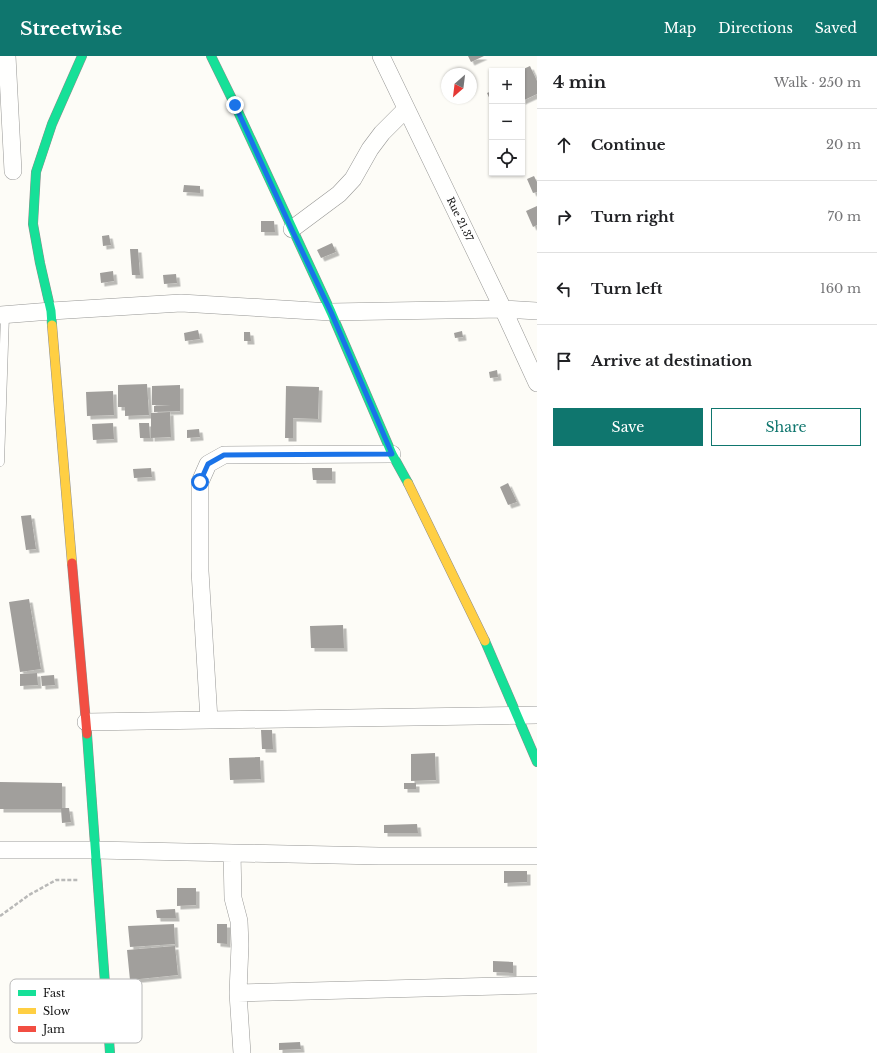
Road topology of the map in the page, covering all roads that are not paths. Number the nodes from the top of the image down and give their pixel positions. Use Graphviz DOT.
graph roads {
  1 [pos="7,56"];
  2 [pos="82,56"];
  3 [pos="211,56"];
  4 [pos="381,56"];
  5 [pos="406,109"];
  6 [pos="7,171"];
  7 [pos="36,172"];
  8 [pos="292,230"];
  9 [pos="503,309"];
  10 [pos="50,311"];
  11 [pos="537,311"];
  12 [pos="331,312"];
  13 [pos="3,315"];
  14 [pos="537,383"];
  15 [pos="392,454"];
  16 [pos="0,462"];
  17 [pos="517,715"];
  18 [pos="537,715"];
  19 [pos="209,720"];
  20 [pos="86,722"];
  21 [pos="537,762"];
  22 [pos="0,850"];
  23 [pos="95,850"];
  24 [pos="232,853"];
  25 [pos="537,856"];
  26 [pos="104,979"];
  27 [pos="537,985"];
  28 [pos="238,993"];
  29 [pos="109,1043"];
  30 [pos="110,1053"];
  31 [pos="242,1053"];
  1 -- 6 [label="street"];
  2 -- 7 [label="street"];
  3 -- 8 [label="street"];
  4 -- 5 [label="street, Rue 21.37"];
  5 -- 8 [label="street"];
  5 -- 9 [label="street, Rue 21.37"];
  6 -- 7 [label="street"];
  7 -- 10 [label="street"];
  8 -- 12 [label="street"];
  9 -- 11 [label="street"];
  9 -- 12 [label="street"];
  9 -- 14 [label="street, Rue 21.37"];
  10 -- 12 [label="street"];
  10 -- 13 [label="street"];
  10 -- 20 [label="street"];
  12 -- 15 [label="street"];
  13 -- 16 [label="lane"];
  15 -- 17 [label="street"];
  15 -- 19 [label="street"];
  17 -- 18 [label="street"];
  17 -- 19 [label="street"];
  17 -- 21 [label="street"];
  19 -- 20 [label="street"];
  20 -- 23 [label="street"];
  22 -- 23 [label="street"];
  23 -- 24 [label="street"];
  23 -- 26 [label="street"];
  24 -- 25 [label="street"];
  24 -- 28 [label="street"];
  27 -- 28 [label="street"];
  28 -- 31 [label="street"];
  29 -- 30 [label="street"];
}
